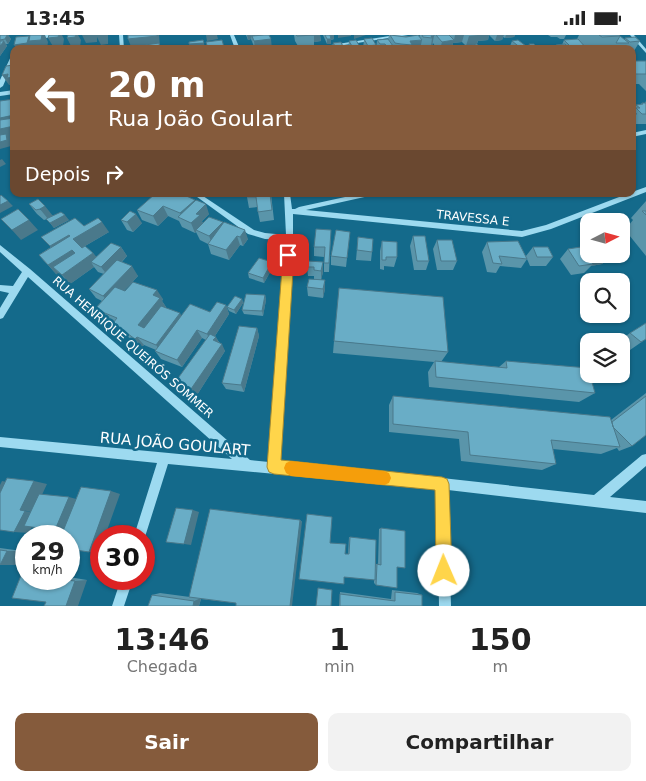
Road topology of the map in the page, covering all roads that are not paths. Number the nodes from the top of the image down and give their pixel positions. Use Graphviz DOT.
graph roads {
  1 [pos="57,35"];
  2 [pos="406,35"];
  3 [pos="634,37"];
  4 [pos="646,39"];
  5 [pos="20,45"];
  6 [pos="335,45"];
  7 [pos="646,53"];
  8 [pos="10,63"];
  9 [pos="0,86"];
  10 [pos="200,197"];
  11 [pos="288,197"];
  12 [pos="355,197"];
  13 [pos="625,197"];
  14 [pos="290,211"];
  15 [pos="291,238"];
  16 [pos="0,248"];
  17 [pos="27,271"];
  18 [pos="0,288"];
  19 [pos="15,290"];
  20 [pos="0,315"];
  21 [pos="0,442"];
  22 [pos="164,459"];
  23 [pos="646,459"];
  24 [pos="249,466"];
  25 [pos="274,467"];
  26 [pos="442,484"];
  27 [pos="596,501"];
  28 [pos="646,507"];
  29 [pos="143,525"];
  30 [pos="123,590"];
  31 [pos="118,606"];
  32 [pos="445,606"];
  1 -- 5 [label="street"];
  2 -- 6 [label="street"];
  3 -- 4 [label="street"];
  3 -- 7 [label="street"];
  8 -- 9 [label="street"];
  10 -- 15 [label="street"];
  11 -- 14 [label="street"];
  12 -- 14 [label="street"];
  13 -- 14 [label="street, TRAVESSA E"];
  14 -- 15 [label="street"];
  15 -- 25 [label="street"];
  16 -- 17 [label="street, RUA HENRIQUE QUEIRÓS SOMMER"];
  17 -- 19 [label="street"];
  17 -- 24 [label="street, RUA HENRIQUE QUEIRÓS SOMMER"];
  18 -- 19 [label="street"];
  19 -- 20 [label="street"];
  21 -- 22 [label="street, RUA JOÃO GOULART"];
  22 -- 24 [label="street, RUA JOÃO GOULART"];
  22 -- 29 [label="street"];
  23 -- 27 [label="street"];
  24 -- 25 [label="street, RUA JOÃO GOULART"];
  25 -- 26 [label="street, RUA JOÃO GOULART"];
  26 -- 27 [label="street, RUA JOÃO GOULART"];
  26 -- 32 [label="street"];
  27 -- 28 [label="street, RUA JOÃO GOULART"];
  30 -- 31 [label="street"];
}
